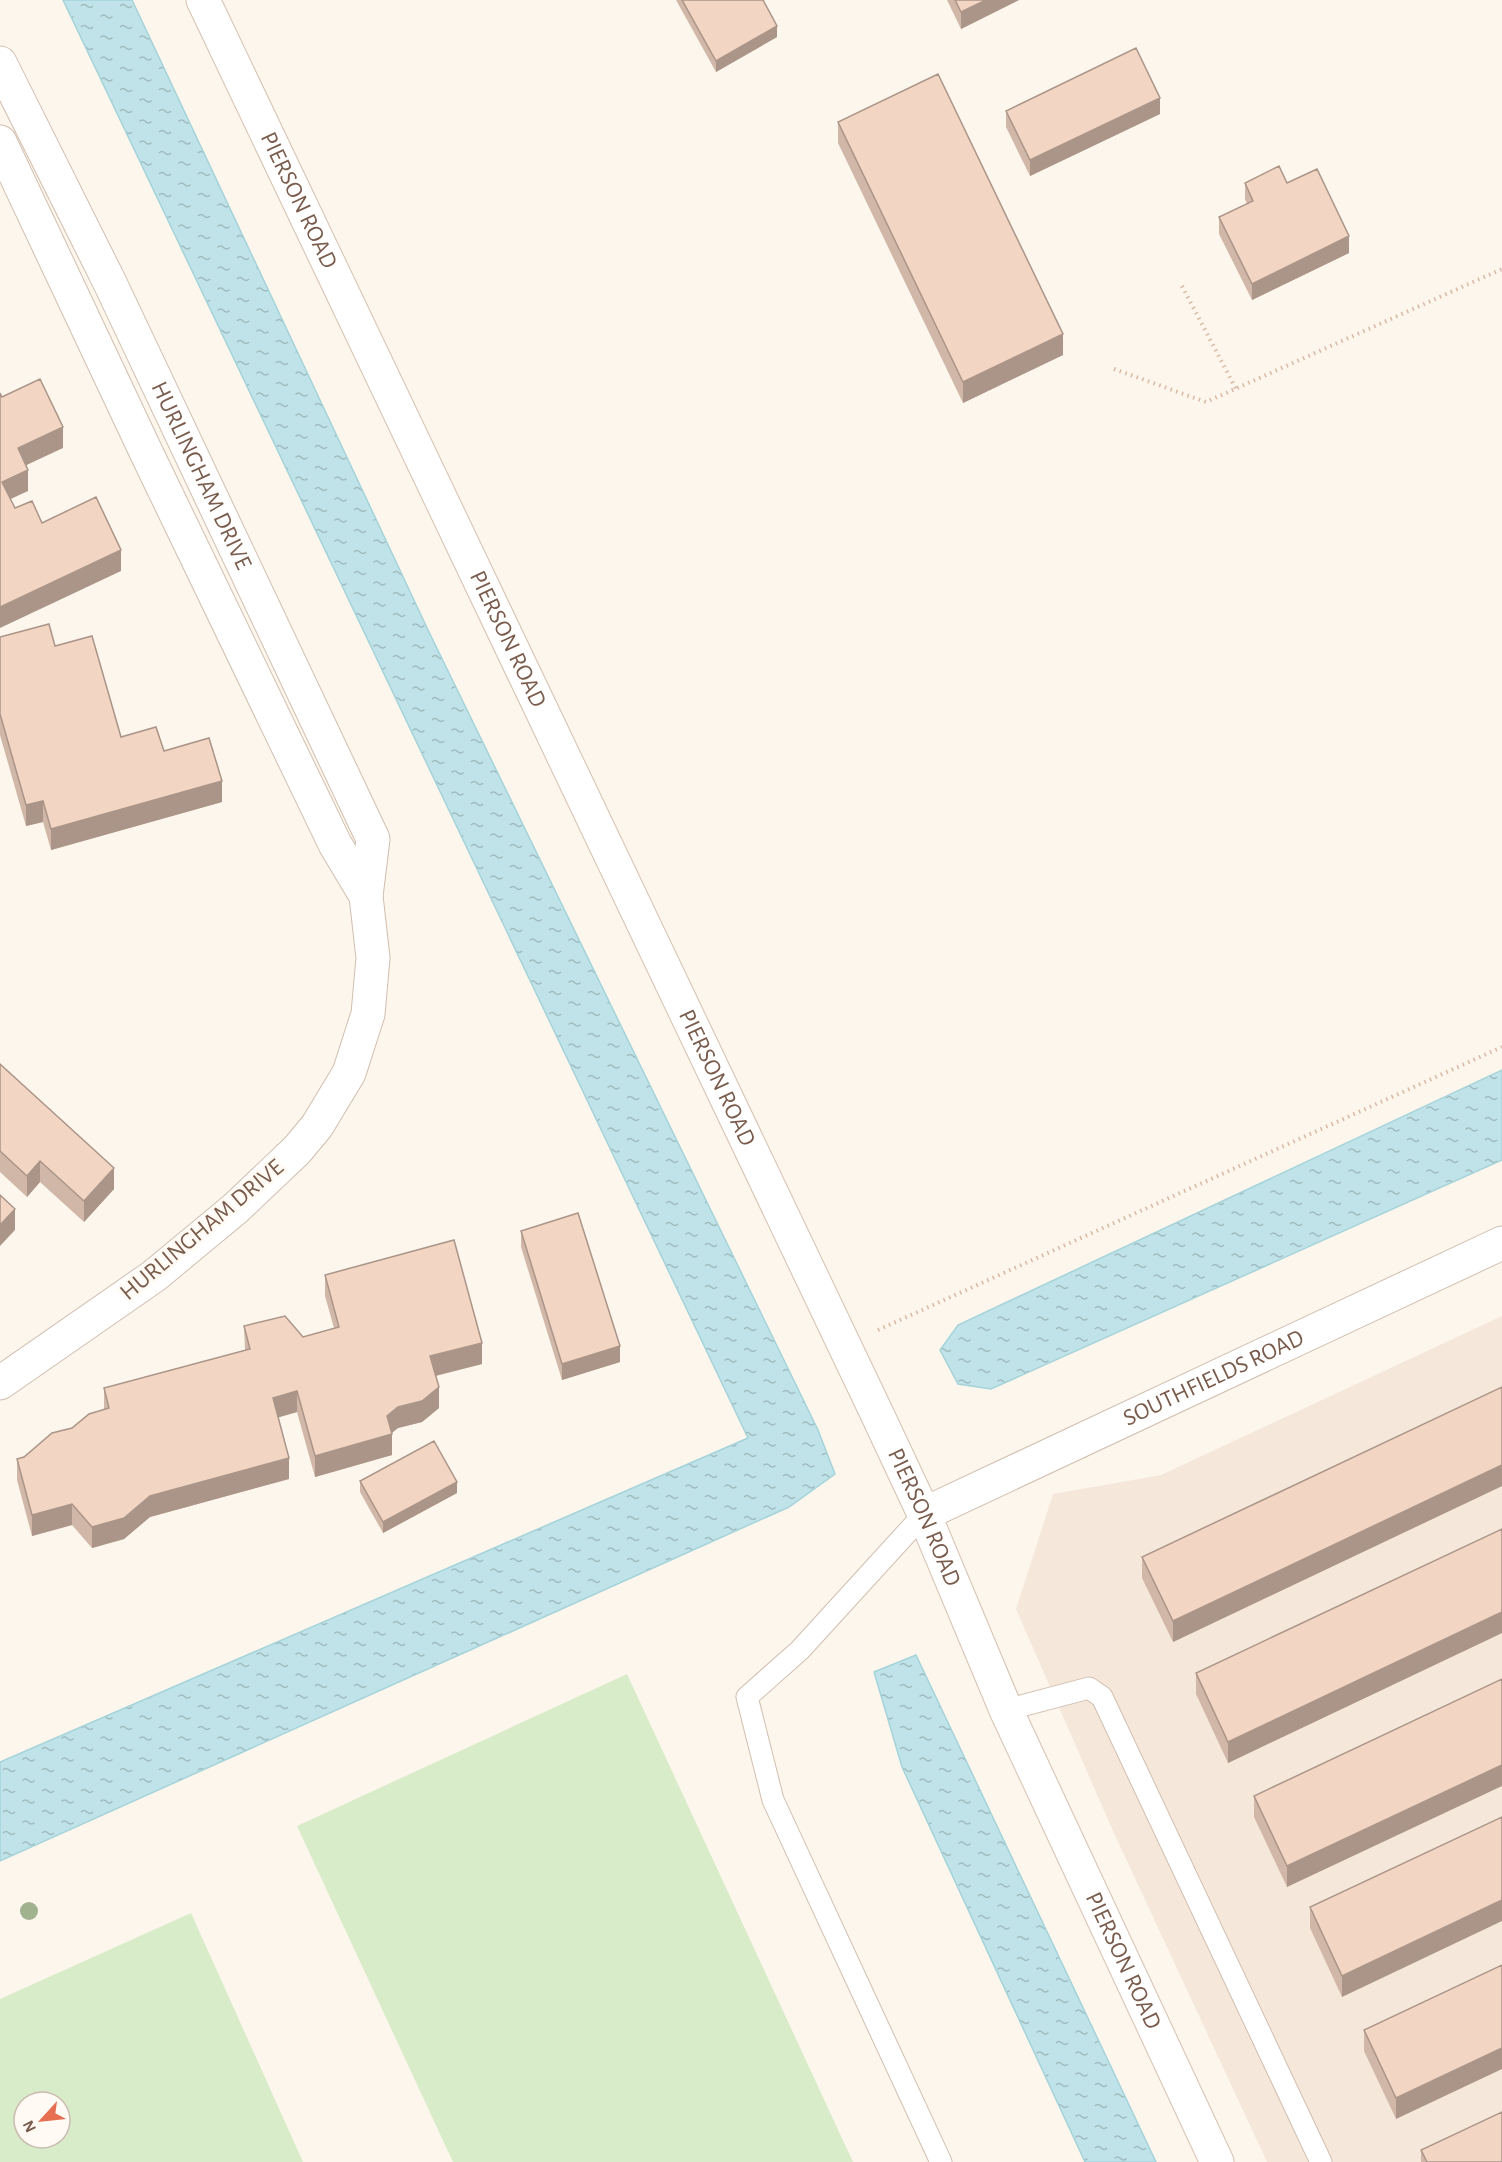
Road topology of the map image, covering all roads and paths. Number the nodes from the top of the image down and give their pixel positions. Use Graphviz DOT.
graph roads {
  1 [pos="203,0"];
  2 [pos="0,63"];
  3 [pos="0,142"];
  4 [pos="1502,269"];
  5 [pos="1182,286"];
  6 [pos="1114,369"];
  7 [pos="1236,389"];
  8 [pos="366,896"];
  9 [pos="1502,1047"];
  10 [pos="1502,1243"];
  11 [pos="844,1345"];
  12 [pos="0,1383"];
  13 [pos="924,1514"];
  14 [pos="1006,1710"];
  15 [pos="941,2162"];
  16 [pos="1217,2162"];
  17 [pos="1321,2162"];
  1 -- 11 [label="street, PIERSON ROAD"];
  2 -- 8 [label="street, HURLINGHAM DRIVE"];
  3 -- 8 [label="street, HURLINGHAM DRIVE"];
  4 -- 7 [label="path"];
  5 -- 7 [label="path"];
  6 -- 7 [label="path"];
  8 -- 12 [label="street, HURLINGHAM DRIVE"];
  9 -- 11 [label="path"];
  10 -- 13 [label="street, SOUTHFIELDS ROAD"];
  11 -- 13 [label="street, PIERSON ROAD"];
  13 -- 14 [label="street, PIERSON ROAD"];
  13 -- 15 [label="lane"];
  14 -- 16 [label="street, PIERSON ROAD"];
  14 -- 17 [label="lane"];
}
